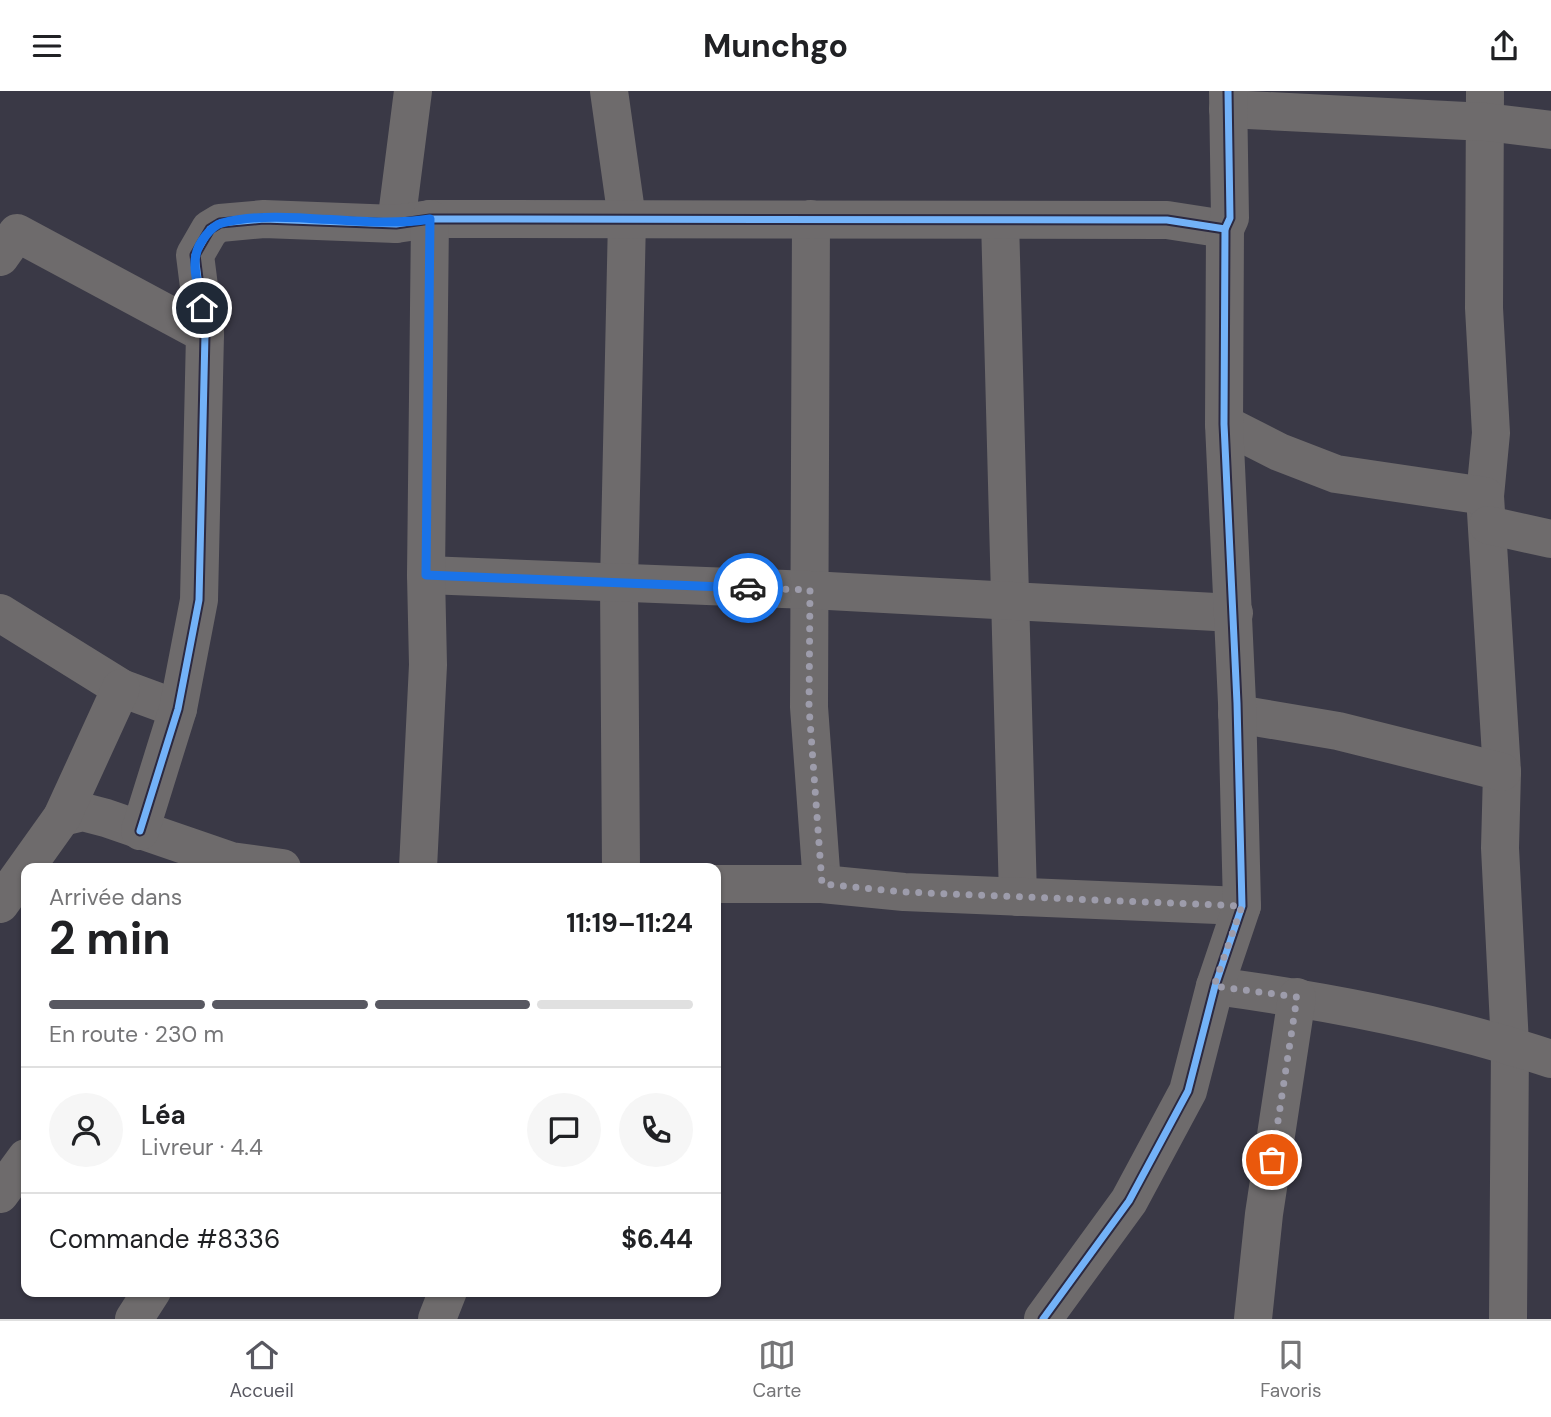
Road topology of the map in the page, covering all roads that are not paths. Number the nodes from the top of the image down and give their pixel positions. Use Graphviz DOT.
graph roads {
  1 [pos="413,91"];
  2 [pos="609,91"];
  3 [pos="1228,100"];
  4 [pos="1485,106"];
  5 [pos="1551,130"];
  6 [pos="627,219"];
  7 [pos="811,219"];
  8 [pos="1000,220"];
  9 [pos="413,222"];
  10 [pos="1225,229"];
  11 [pos="0,257"];
  12 [pos="205,334"];
  13 [pos="1224,423"];
  14 [pos="1487,510"];
  15 [pos="1551,539"];
  16 [pos="426,575"];
  17 [pos="620,583"];
  18 [pos="810,590"];
  19 [pos="1009,602"];
  20 [pos="0,613"];
  21 [pos="1234,613"];
  22 [pos="121,688"];
  23 [pos="178,709"];
  24 [pos="1237,714"];
  25 [pos="1502,772"];
  26 [pos="62,817"];
  27 [pos="140,831"];
  28 [pos="29,863"];
  29 [pos="224,863"];
  30 [pos="418,863"];
  31 [pos="621,863"];
  32 [pos="21,875"];
  33 [pos="721,884"];
  34 [pos="822,884"];
  35 [pos="1018,897"];
  36 [pos="0,904"];
  37 [pos="1242,906"];
  38 [pos="1214,986"];
  39 [pos="1297,997"];
  40 [pos="1510,1045"];
  41 [pos="1551,1059"];
  42 [pos="21,1165"];
  43 [pos="0,1194"];
  44 [pos="148,1297"];
  45 [pos="446,1297"];
  46 [pos="134,1319"];
  47 [pos="437,1319"];
  48 [pos="1043,1319"];
  49 [pos="1253,1319"];
  50 [pos="1508,1319"];
  1 -- 9 [label="street"];
  2 -- 6 [label="street"];
  3 -- 4 [label="street"];
  3 -- 10 [label="street"];
  4 -- 5 [label="street"];
  4 -- 14 [label="street"];
  6 -- 7 [label="street"];
  6 -- 9 [label="street"];
  6 -- 17 [label="street"];
  7 -- 8 [label="street"];
  7 -- 18 [label="street"];
  8 -- 10 [label="street"];
  8 -- 19 [label="street"];
  9 -- 12 [label="street"];
  9 -- 16 [label="street"];
  10 -- 13 [label="street"];
  11 -- 12 [label="street"];
  12 -- 23 [label="street"];
  13 -- 14 [label="street"];
  13 -- 21 [label="street"];
  14 -- 15 [label="street"];
  14 -- 25 [label="street"];
  16 -- 17 [label="street"];
  16 -- 30 [label="street"];
  17 -- 18 [label="street"];
  17 -- 31 [label="street"];
  18 -- 19 [label="street"];
  18 -- 34 [label="street"];
  19 -- 21 [label="street"];
  19 -- 35 [label="street"];
  20 -- 22 [label="street"];
  21 -- 24 [label="street"];
  22 -- 23 [label="street"];
  22 -- 26 [label="street"];
  23 -- 27 [label="street"];
  24 -- 25 [label="street"];
  24 -- 37 [label="street"];
  25 -- 40 [label="street"];
  26 -- 27 [label="street"];
  26 -- 28 [label="street"];
  27 -- 29 [label="street"];
  32 -- 36 [label="street"];
  33 -- 34 [label="street"];
  34 -- 35 [label="street"];
  35 -- 37 [label="street"];
  37 -- 38 [label="street"];
  38 -- 39 [label="street"];
  38 -- 48 [label="street"];
  39 -- 40 [label="street"];
  39 -- 49 [label="street"];
  40 -- 41 [label="street"];
  40 -- 50 [label="street"];
  42 -- 43 [label="street"];
  44 -- 46 [label="street"];
  45 -- 47 [label="street"];
}
